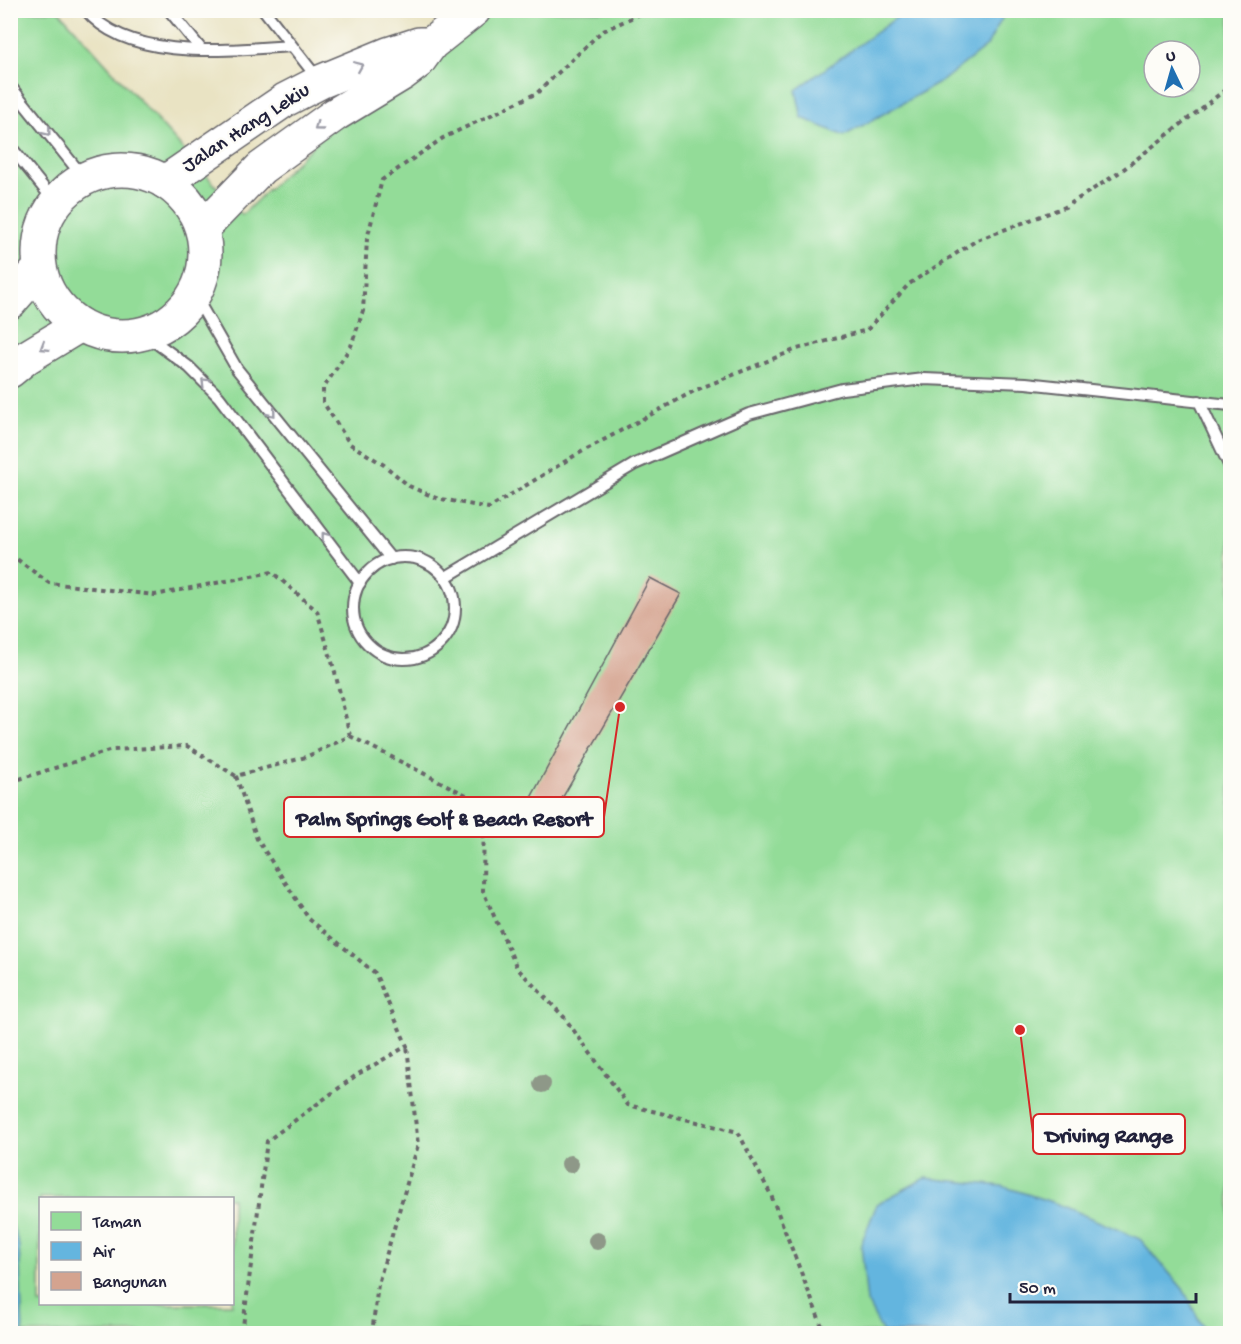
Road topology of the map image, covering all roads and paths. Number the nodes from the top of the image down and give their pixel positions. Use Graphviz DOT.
graph roads {
  1 [pos="86,10"];
  2 [pos="169,10"];
  3 [pos="264,10"];
  4 [pos="474,10"];
  5 [pos="648,10"];
  6 [pos="431,44"];
  7 [pos="291,46"];
  8 [pos="200,48"];
  9 [pos="320,82"];
  10 [pos="10,86"];
  11 [pos="1230,87"];
  12 [pos="10,146"];
  13 [pos="84,178"];
  14 [pos="165,182"];
  15 [pos="55,202"];
  16 [pos="202,229"];
  17 [pos="39,269"];
  18 [pos="194,294"];
  19 [pos="10,302"];
  20 [pos="80,325"];
  21 [pos="143,333"];
  22 [pos="10,371"];
  23 [pos="1199,401"];
  24 [pos="1230,405"];
  25 [pos="1230,467"];
  26 [pos="10,554"];
  27 [pos="391,559"];
  28 [pos="446,577"];
  29 [pos="360,583"];
  30 [pos="350,736"];
  31 [pos="236,776"];
  32 [pos="10,782"];
  33 [pos="407,1046"];
  34 [pos="242,1334"];
  35 [pos="372,1334"];
  36 [pos="825,1334"];
  1 -- 8 [label="lane"];
  2 -- 8 [label="lane"];
  3 -- 7 [label="lane"];
  4 -- 6 [label="highway, Jalan Hang Lekiu"];
  5 -- 11 [label="path"];
  9 -- 6 [label="highway, Jalan Hang Lekiu, one-way"];
  6 -- 16 [label="highway, Jalan Hang Lekiu, one-way"];
  7 -- 8 [label="lane"];
  7 -- 9 [label="lane"];
  9 -- 14 [label="highway, Jalan Hang Lekiu"];
  10 -- 13 [label="lane, one-way"];
  12 -- 15 [label="lane"];
  13 -- 14 [label="highway"];
  13 -- 15 [label="highway"];
  14 -- 16 [label="highway"];
  15 -- 17 [label="highway"];
  16 -- 18 [label="highway"];
  17 -- 19 [label="highway"];
  17 -- 20 [label="highway"];
  18 -- 21 [label="highway"];
  18 -- 27 [label="lane, one-way"];
  20 -- 21 [label="highway"];
  20 -- 22 [label="highway, one-way"];
  29 -- 21 [label="lane, one-way"];
  23 -- 24 [label="lane"];
  23 -- 25 [label="lane"];
  23 -- 28 [label="lane"];
  26 -- 30 [label="path"];
  27 -- 28 [label="lane"];
  27 -- 29 [label="lane"];
  28 -- 29 [label="lane"];
  30 -- 31 [label="path"];
  30 -- 36 [label="path"];
  31 -- 32 [label="path"];
  31 -- 33 [label="path"];
  33 -- 34 [label="path"];
  33 -- 35 [label="path"];
}
